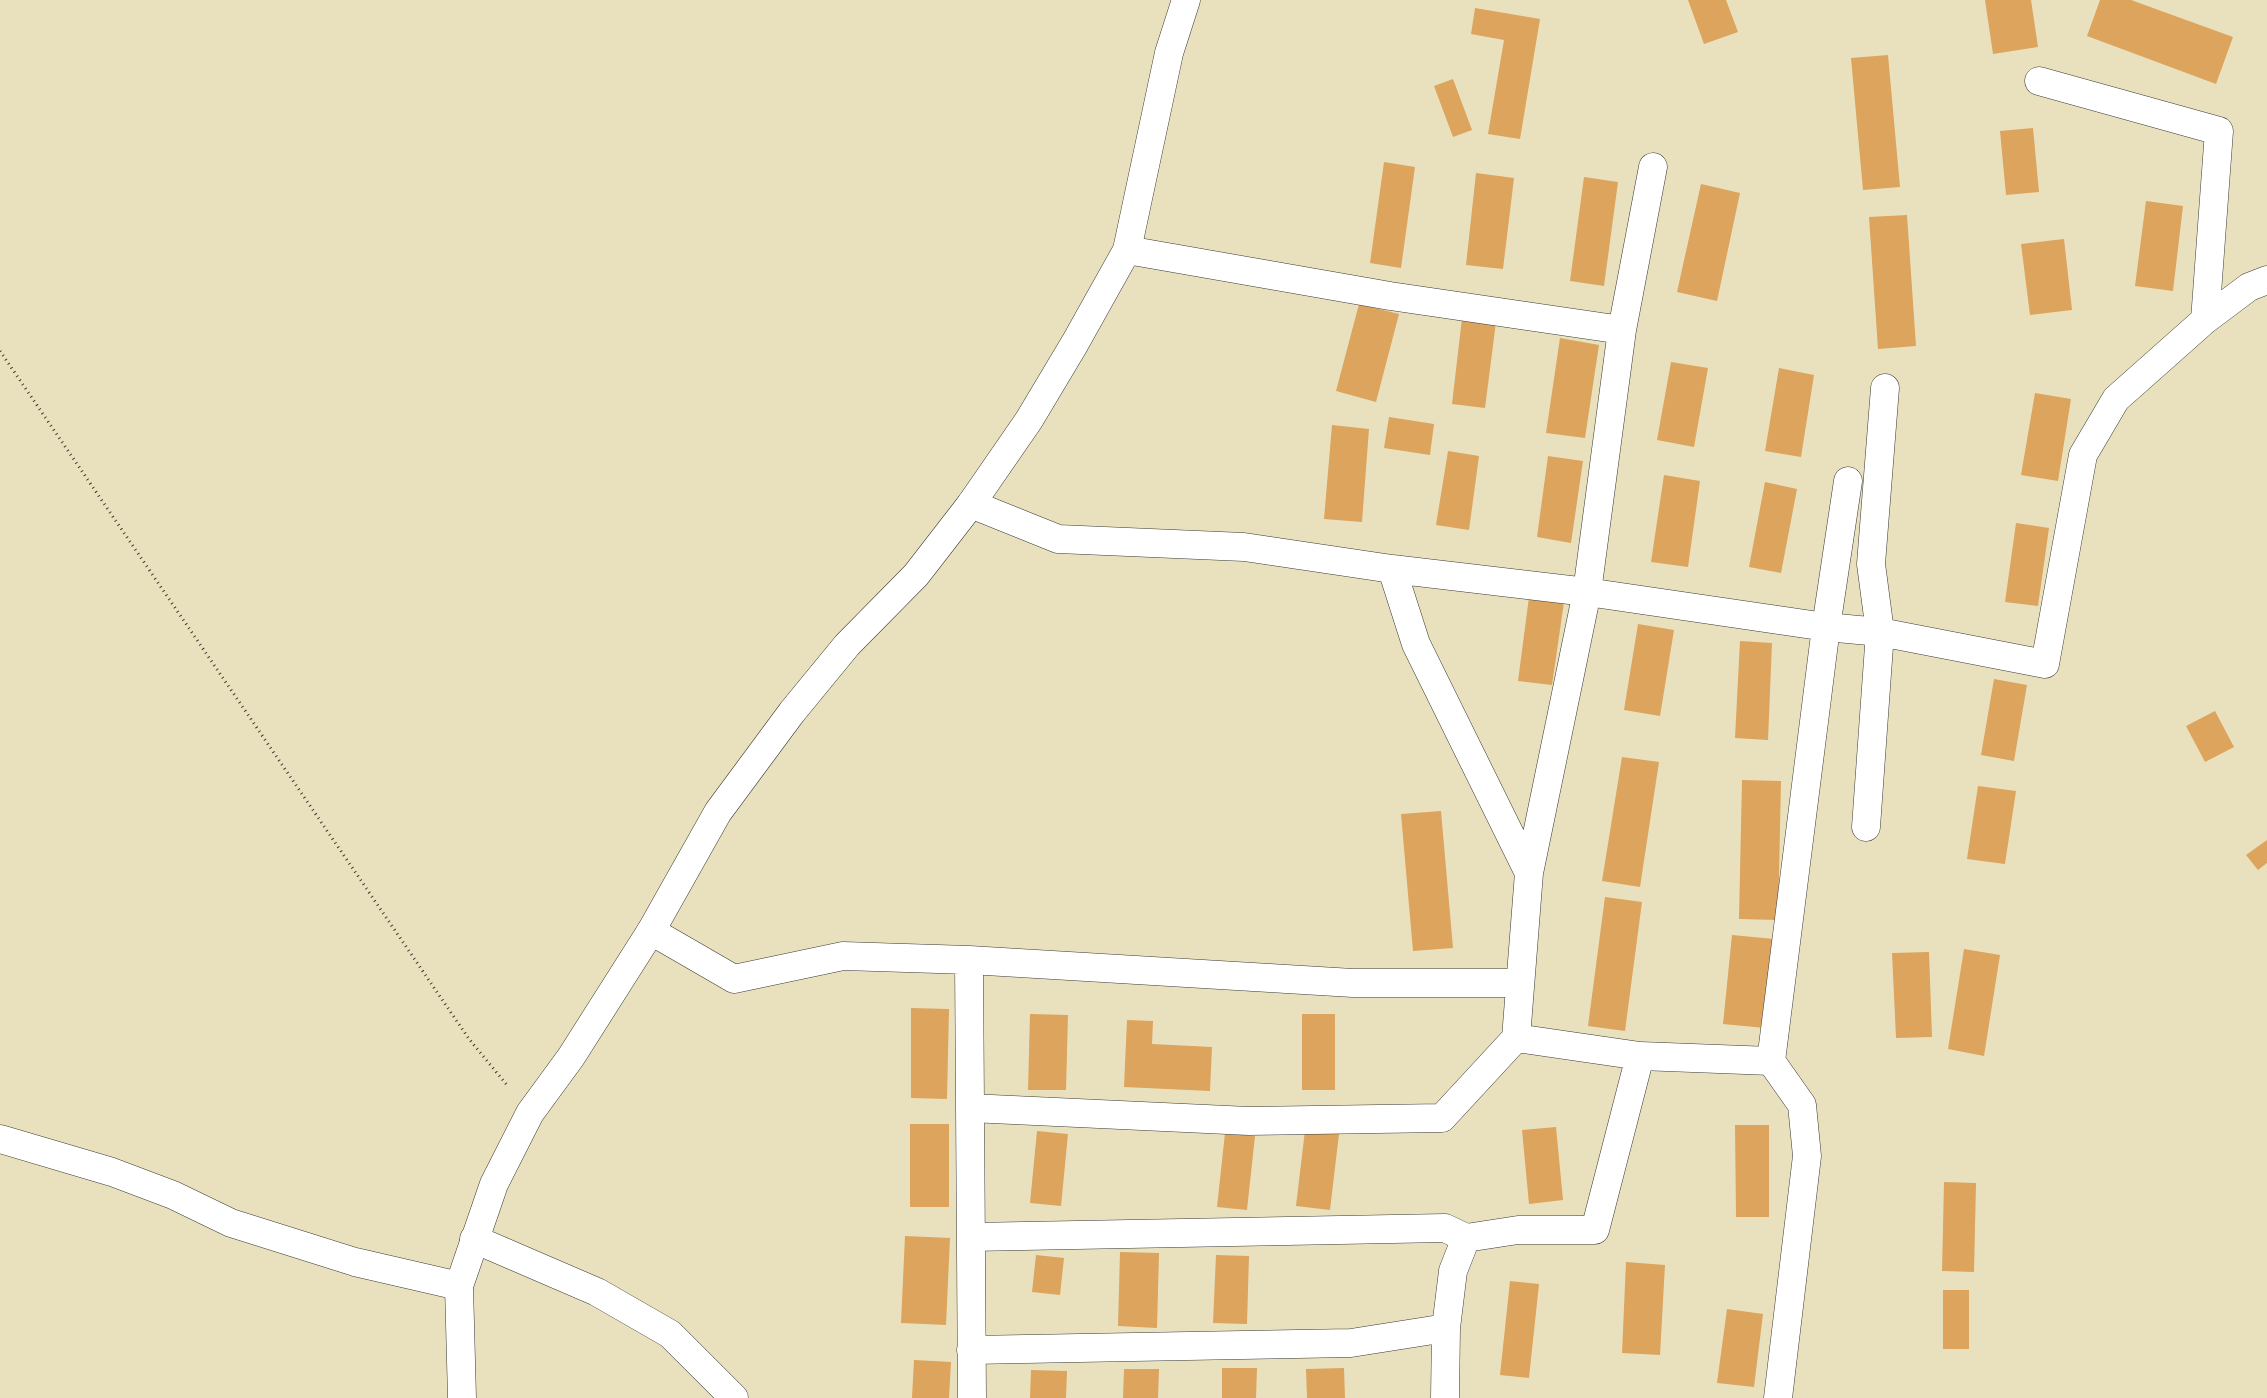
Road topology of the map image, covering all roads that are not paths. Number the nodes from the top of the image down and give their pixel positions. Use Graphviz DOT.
graph roads {
  1 [pos="1186,0"];
  2 [pos="2039,81"];
  3 [pos="1653,167"];
  4 [pos="1127,250"];
  5 [pos="2267,280"];
  6 [pos="2205,320"];
  7 [pos="1622,330"];
  8 [pos="1885,388"];
  9 [pos="1848,481"];
  10 [pos="971,504"];
  11 [pos="1392,569"];
  12 [pos="1586,592"];
  13 [pos="1826,627"];
  14 [pos="1880,632"];
  15 [pos="1866,827"];
  16 [pos="1529,873"];
  17 [pos="651,931"];
  18 [pos="969,960"];
  19 [pos="1520,983"];
  20 [pos="1516,1038"];
  21 [pos="1640,1056"];
  22 [pos="1771,1060"];
  23 [pos="970,1108"];
  24 [pos="0,1139"];
  25 [pos="971,1237"];
  26 [pos="1466,1238"];
  27 [pos="474,1239"];
  28 [pos="459,1286"];
  29 [pos="1446,1328"];
  30 [pos="971,1350"];
  31 [pos="462,1398"];
  32 [pos="734,1398"];
  33 [pos="972,1398"];
  34 [pos="1445,1398"];
  35 [pos="1778,1398"];
  1 -- 4 [label="street"];
  2 -- 6 [label="street"];
  3 -- 7 [label="street"];
  4 -- 7 [label="street"];
  4 -- 10 [label="street"];
  5 -- 6 [label="street"];
  6 -- 14 [label="street"];
  7 -- 12 [label="street"];
  8 -- 14 [label="street"];
  9 -- 13 [label="street"];
  10 -- 11 [label="street"];
  10 -- 17 [label="street"];
  11 -- 12 [label="street"];
  11 -- 16 [label="street"];
  12 -- 13 [label="street"];
  12 -- 16 [label="street"];
  13 -- 14 [label="street"];
  13 -- 22 [label="street"];
  14 -- 15 [label="street"];
  16 -- 19 [label="street"];
  17 -- 18 [label="street"];
  17 -- 27 [label="street"];
  18 -- 19 [label="street"];
  18 -- 23 [label="street"];
  19 -- 20 [label="street"];
  20 -- 21 [label="street"];
  20 -- 23 [label="street"];
  21 -- 22 [label="street"];
  21 -- 26 [label="street"];
  22 -- 35 [label="street"];
  23 -- 25 [label="street"];
  24 -- 28 [label="street"];
  25 -- 26 [label="street"];
  25 -- 30 [label="street"];
  26 -- 29 [label="street"];
  27 -- 28 [label="street"];
  27 -- 32 [label="street"];
  28 -- 31 [label="street"];
  29 -- 30 [label="street"];
  29 -- 34 [label="street"];
  30 -- 33 [label="street"];
}
